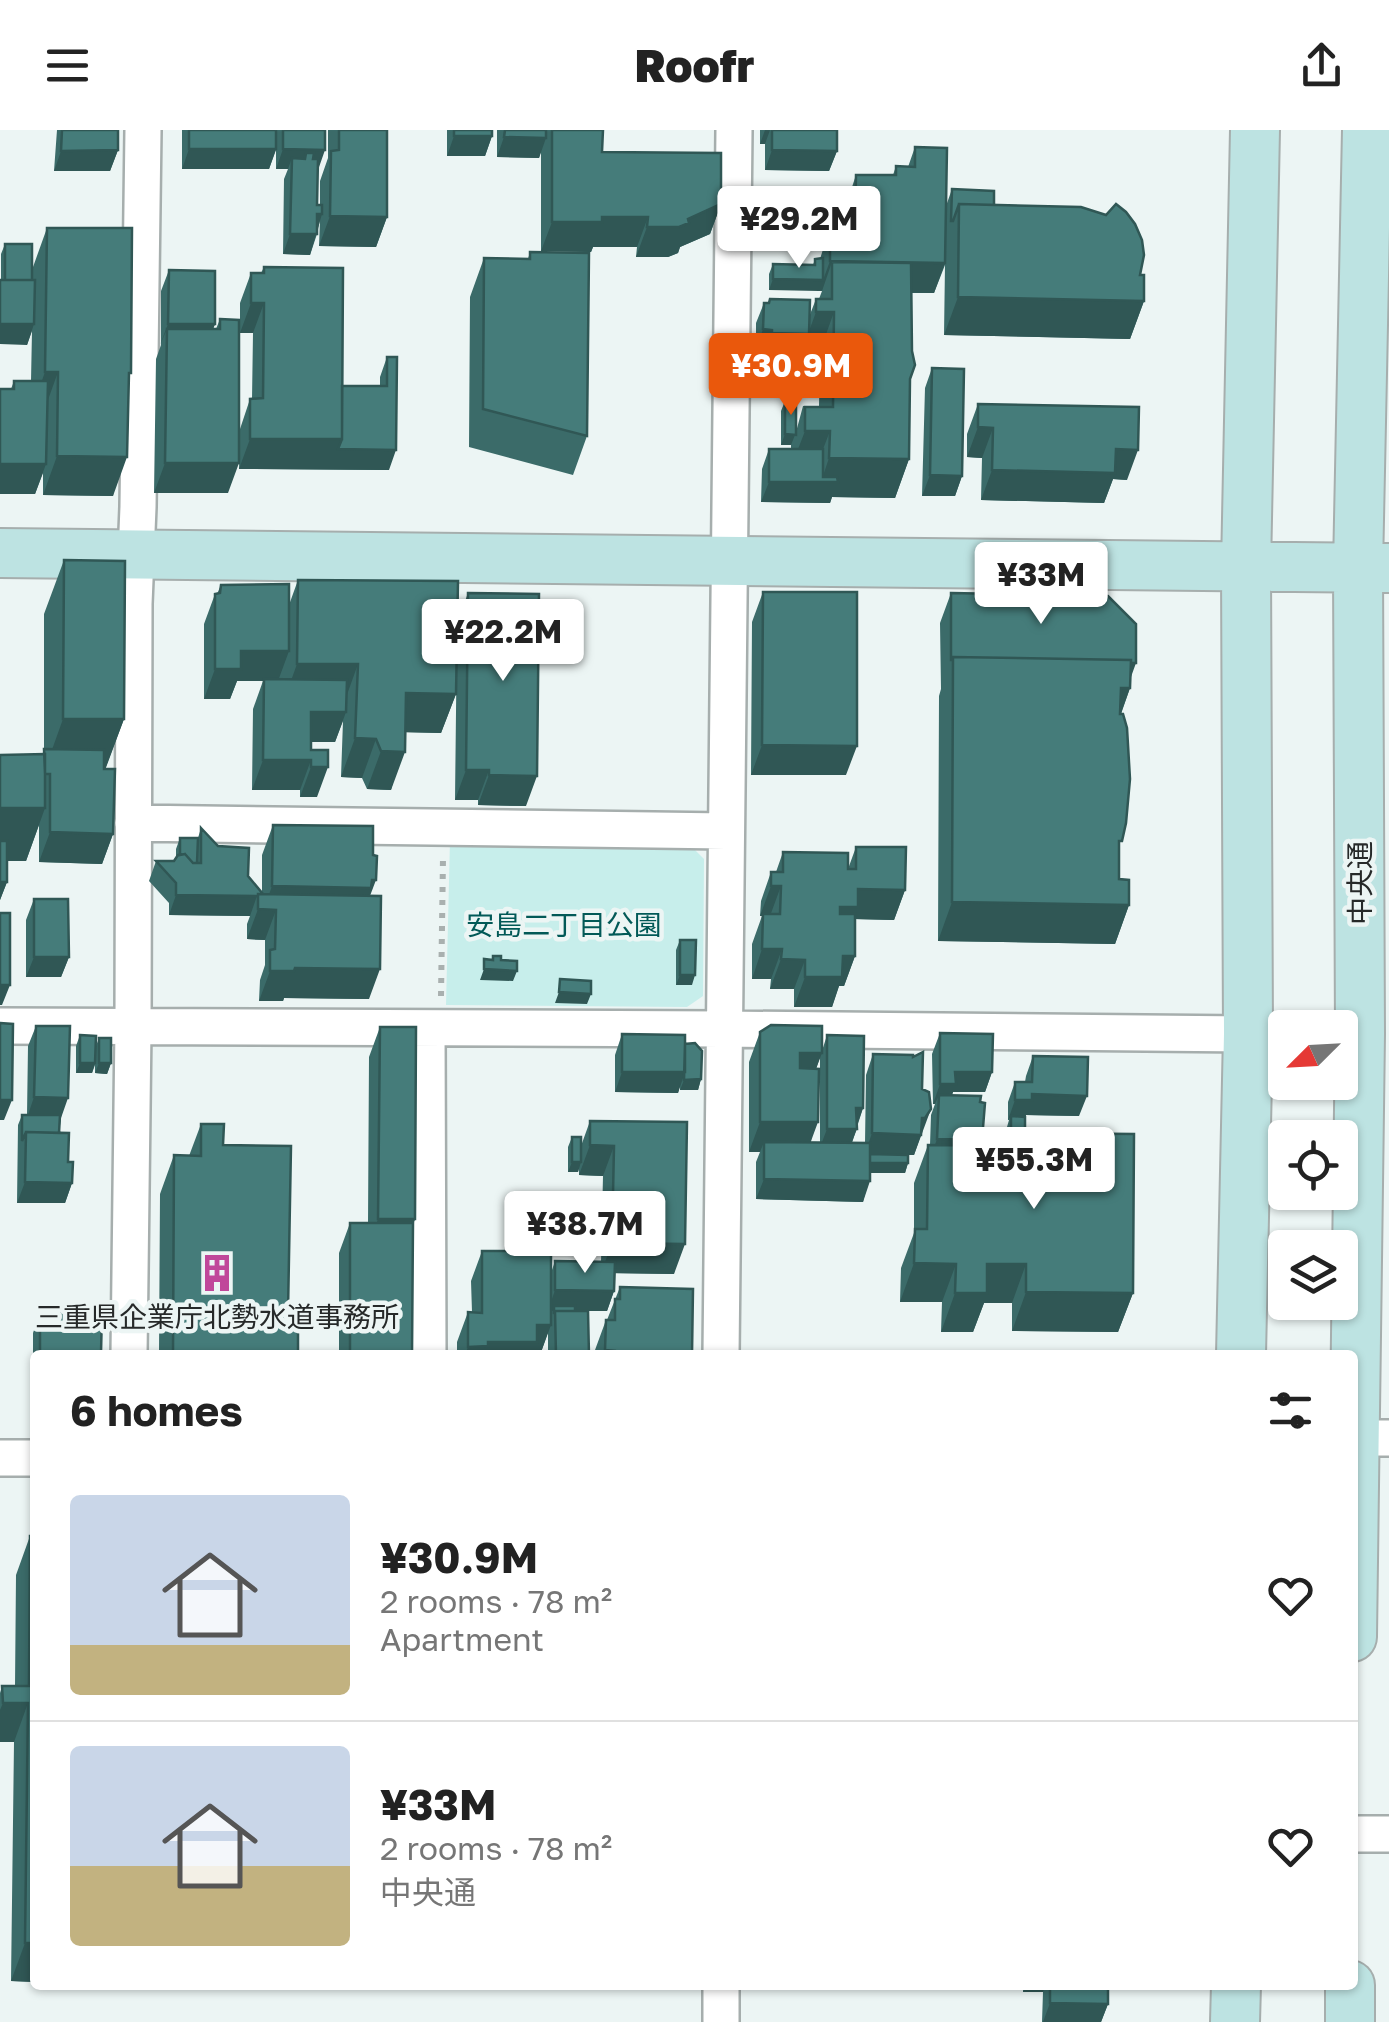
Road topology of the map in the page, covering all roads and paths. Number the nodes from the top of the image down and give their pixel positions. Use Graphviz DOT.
graph roads {
  1 [pos="144,130"];
  2 [pos="734,130"];
  3 [pos="1256,130"];
  4 [pos="1367,130"];
  5 [pos="0,554"];
  6 [pos="136,556"];
  7 [pos="730,562"];
  8 [pos="1246,567"];
  9 [pos="1373,568"];
  10 [pos="133,824"];
  11 [pos="444,827"];
  12 [pos="726,831"];
  13 [pos="0,1026"];
  14 [pos="133,1027"];
  15 [pos="434,1027"];
  16 [pos="723,1029"];
  17 [pos="1248,1034"];
  18 [pos="1375,1034"];
  19 [pos="129,1350"];
  20 [pos="428,1350"];
  21 [pos="721,1350"];
  22 [pos="1240,1350"];
  23 [pos="1365,1438"];
  24 [pos="0,1458"];
  25 [pos="30,1458"];
  26 [pos="1358,1545"];
  27 [pos="1358,1834"];
  28 [pos="1389,1834"];
  29 [pos="721,1990"];
  30 [pos="1236,1990"];
  31 [pos="1350,1990"];
  32 [pos="721,2022"];
  33 [pos="1236,2022"];
  34 [pos="1350,2022"];
  1 -- 6 [label="street"];
  2 -- 7 [label="street"];
  3 -- 8 [label="street"];
  4 -- 9 [label="street, 中央通"];
  5 -- 6 [label="street"];
  6 -- 7 [label="street"];
  6 -- 10 [label="street"];
  7 -- 8 [label="street"];
  7 -- 12 [label="street"];
  8 -- 9 [label="street"];
  8 -- 17 [label="street"];
  9 -- 18 [label="street, 中央通"];
  10 -- 11 [label="street"];
  10 -- 14 [label="street"];
  11 -- 12 [label="street"];
  11 -- 15 [label="path"];
  12 -- 16 [label="street"];
  13 -- 14 [label="street"];
  14 -- 15 [label="street"];
  14 -- 19 [label="street"];
  15 -- 16 [label="street"];
  15 -- 20 [label="street"];
  16 -- 17 [label="street"];
  16 -- 21 [label="street"];
  17 -- 22 [label="street"];
  18 -- 23 [label="street, 中央通"];
  23 -- 26 [label="street, 中央通"];
  24 -- 25 [label="street"];
  27 -- 28 [label="street"];
  29 -- 32 [label="street"];
  30 -- 33 [label="street"];
  31 -- 34 [label="street"];
}
